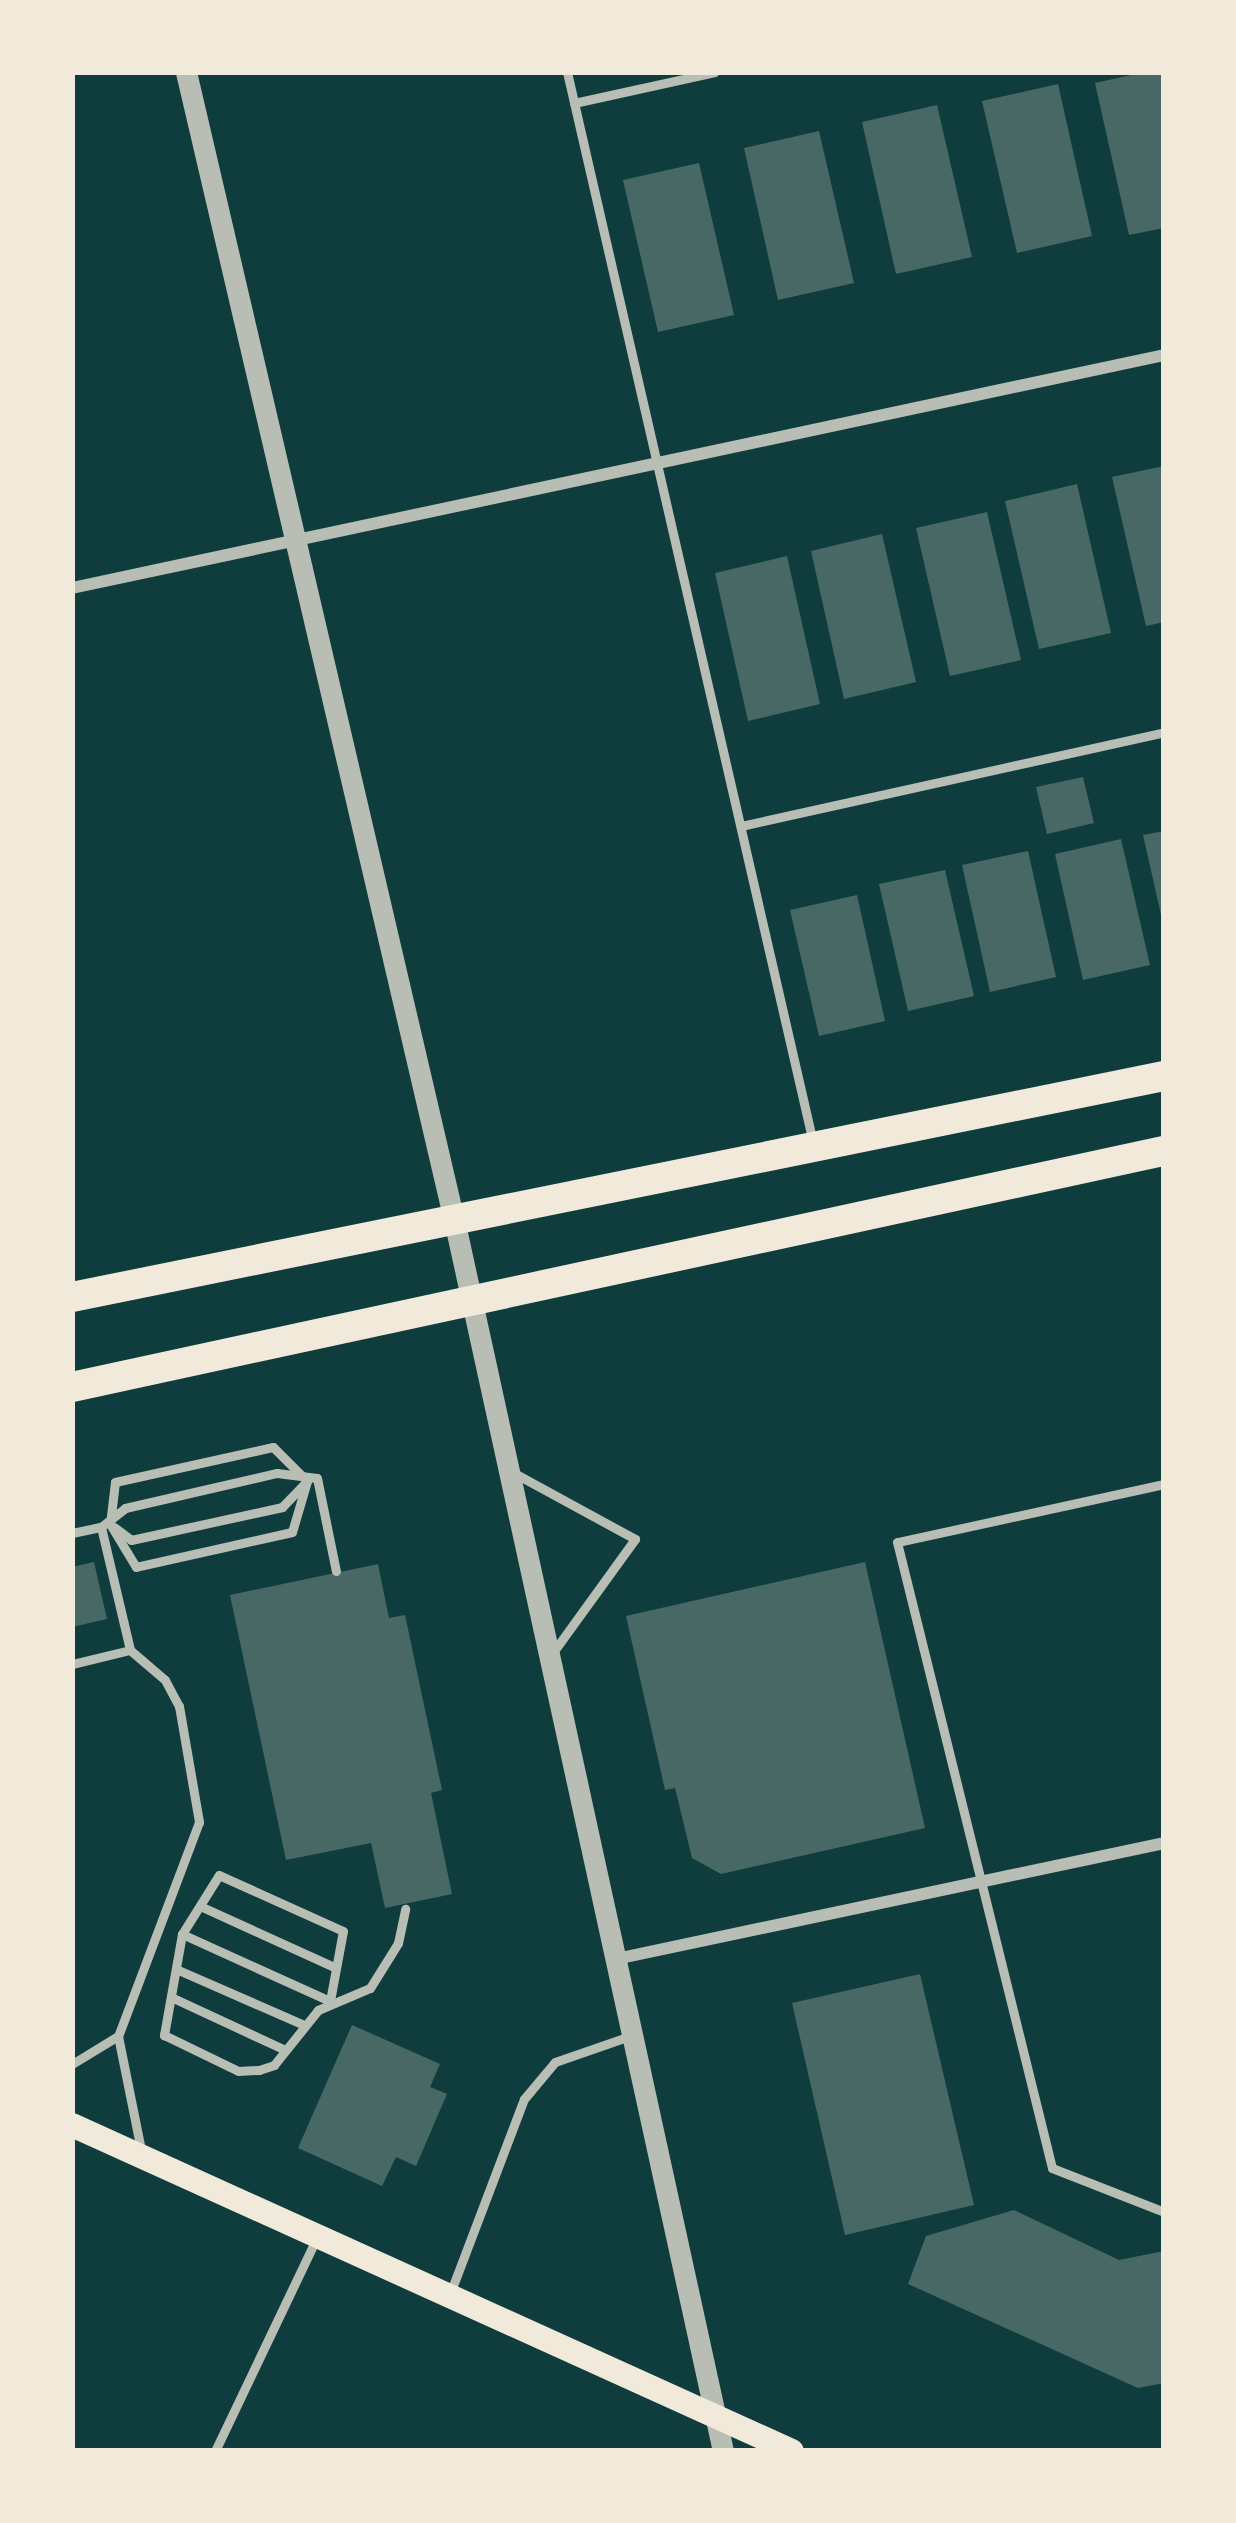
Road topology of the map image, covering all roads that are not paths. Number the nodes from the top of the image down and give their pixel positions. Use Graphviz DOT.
graph roads {
  1 [pos="187,72"];
  2 [pos="567,72"];
  3 [pos="715,72"];
  4 [pos="574,103"];
  5 [pos="1164,355"];
  6 [pos="660,463"];
  7 [pos="295,541"];
  8 [pos="72,588"];
  9 [pos="1164,732"];
  10 [pos="741,826"];
  11 [pos="1164,1076"];
  12 [pos="814,1148"];
  13 [pos="1164,1151"];
  14 [pos="455,1224"];
  15 [pos="72,1297"];
  16 [pos="472,1301"];
  17 [pos="72,1387"];
  18 [pos="509,1470"];
  19 [pos="308,1481"];
  20 [pos="1164,1484"];
  21 [pos="105,1525"];
  22 [pos="72,1533"];
  23 [pos="336,1571"];
  24 [pos="130,1650"];
  25 [pos="550,1657"];
  26 [pos="72,1664"];
  27 [pos="1164,1843"];
  28 [pos="981,1882"];
  29 [pos="200,1906"];
  30 [pos="405,1910"];
  31 [pos="161,1930"];
  32 [pos="181,1936"];
  33 [pos="616,1959"];
  34 [pos="334,1967"];
  35 [pos="176,1969"];
  36 [pos="171,1997"];
  37 [pos="330,2001"];
  38 [pos="302,2024"];
  39 [pos="633,2035"];
  40 [pos="118,2036"];
  41 [pos="284,2049"];
  42 [pos="72,2064"];
  43 [pos="72,2125"];
  44 [pos="144,2155"];
  45 [pos="1164,2212"];
  46 [pos="319,2232"];
  47 [pos="450,2293"];
  48 [pos="716,2418"];
  49 [pos="215,2451"];
  50 [pos="724,2451"];
  51 [pos="792,2451"];
  1 -- 7 [label="street"];
  2 -- 4 [label="lane"];
  3 -- 4 [label="lane"];
  4 -- 6 [label="lane"];
  5 -- 6 [label="street"];
  6 -- 7 [label="street"];
  6 -- 10 [label="lane"];
  7 -- 8 [label="street"];
  7 -- 14 [label="street"];
  9 -- 10 [label="lane"];
  10 -- 12 [label="lane"];
  11 -- 12 [label="main road"];
  12 -- 14 [label="main road"];
  13 -- 16 [label="main road"];
  14 -- 15 [label="main road"];
  14 -- 16 [label="street"];
  16 -- 17 [label="main road"];
  16 -- 18 [label="street"];
  18 -- 25 [label="street"];
  18 -- 25 [label="lane"];
  19 -- 21 [label="lane"];
  19 -- 21 [label="lane"];
  19 -- 21 [label="lane"];
  19 -- 21 [label="lane"];
  19 -- 23 [label="lane"];
  20 -- 28 [label="lane"];
  21 -- 22 [label="lane"];
  21 -- 24 [label="lane"];
  24 -- 26 [label="lane"];
  24 -- 31 [label="lane"];
  25 -- 33 [label="street"];
  27 -- 28 [label="street"];
  28 -- 33 [label="street"];
  28 -- 45 [label="lane"];
  29 -- 32 [label="lane"];
  29 -- 34 [label="lane"];
  29 -- 34 [label="lane"];
  30 -- 37 [label="lane"];
  31 -- 32 [label="lane"];
  31 -- 40 [label="lane"];
  32 -- 35 [label="lane"];
  32 -- 37 [label="lane"];
  33 -- 39 [label="street"];
  34 -- 37 [label="lane"];
  35 -- 36 [label="lane"];
  35 -- 38 [label="lane"];
  36 -- 41 [label="lane"];
  36 -- 41 [label="lane"];
  37 -- 38 [label="lane"];
  38 -- 41 [label="lane"];
  39 -- 47 [label="lane"];
  39 -- 48 [label="street"];
  40 -- 42 [label="lane"];
  40 -- 44 [label="lane"];
  43 -- 44 [label="main road"];
  44 -- 46 [label="main road"];
  46 -- 47 [label="main road"];
  46 -- 49 [label="lane"];
  47 -- 48 [label="main road"];
  48 -- 50 [label="street"];
  48 -- 51 [label="main road"];
}
